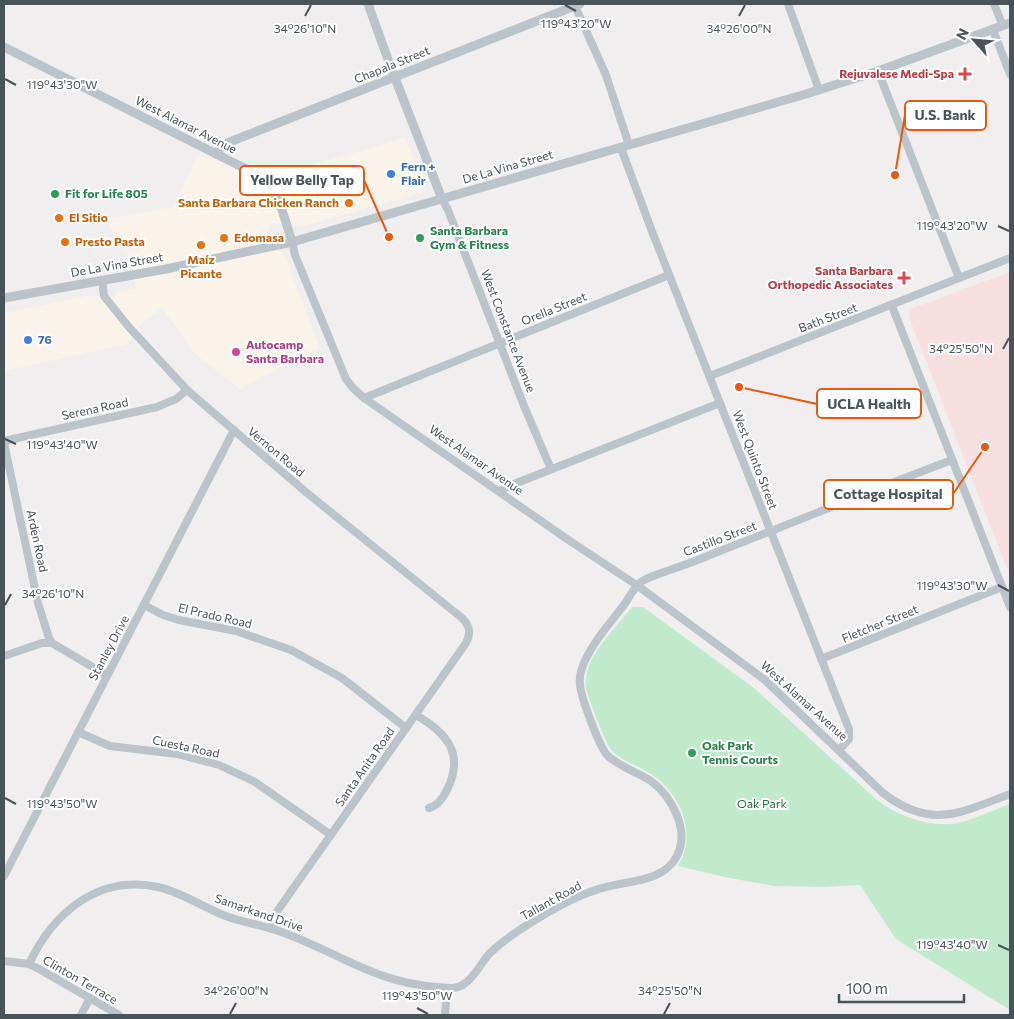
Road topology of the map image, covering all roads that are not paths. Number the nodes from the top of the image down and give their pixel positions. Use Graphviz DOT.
graph roads {
  1 [pos="368,4"];
  2 [pos="577,4"];
  3 [pos="788,4"];
  4 [pos="994,4"];
  5 [pos="1007,25"];
  6 [pos="993,30"];
  7 [pos="4,48"];
  8 [pos="878,71"];
  9 [pos="1010,74"];
  10 [pos="394,77"];
  11 [pos="819,90"];
  12 [pos="625,147"];
  13 [pos="216,154"];
  14 [pos="442,199"];
  15 [pos="292,242"];
  16 [pos="1010,258"];
  17 [pos="669,275"];
  18 [pos="959,278"];
  19 [pos="102,280"];
  20 [pos="4,298"];
  21 [pos="892,306"];
  22 [pos="499,343"];
  23 [pos="710,376"];
  24 [pos="187,390"];
  25 [pos="364,398"];
  26 [pos="720,403"];
  27 [pos="234,430"];
  28 [pos="4,442"];
  29 [pos="952,460"];
  30 [pos="551,469"];
  31 [pos="500,491"];
  32 [pos="771,532"];
  33 [pos="638,586"];
  34 [pos="1002,586"];
  35 [pos="144,605"];
  36 [pos="1010,607"];
  37 [pos="462,618"];
  38 [pos="52,643"];
  39 [pos="4,656"];
  40 [pos="821,659"];
  41 [pos="106,675"];
  42 [pos="416,715"];
  43 [pos="406,728"];
  44 [pos="78,732"];
  45 [pos="839,750"];
  46 [pos="1010,794"];
  47 [pos="429,808"];
  48 [pos="331,835"];
  49 [pos="4,876"];
  50 [pos="272,929"];
  51 [pos="4,961"];
  52 [pos="29,964"];
  53 [pos="447,988"];
  54 [pos="90,998"];
  55 [pos="81,1015"];
  56 [pos="119,1015"];
  57 [pos="445,1015"];
  1 -- 10 [label="street, West Constance Avenue"];
  2 -- 10 [label="street, Chapala Street"];
  2 -- 12 [label="street, West Quinto Street"];
  3 -- 11 [label="street"];
  4 -- 5 [label="street"];
  5 -- 6 [label="street, De La Vina Street"];
  6 -- 8 [label="street, De La Vina Street"];
  6 -- 9 [label="street"];
  7 -- 13 [label="street, West Alamar Avenue"];
  8 -- 11 [label="street, De La Vina Street"];
  8 -- 18 [label="street"];
  10 -- 13 [label="street, Chapala Street"];
  10 -- 14 [label="street, West Constance Avenue"];
  11 -- 12 [label="street, De La Vina Street"];
  12 -- 14 [label="street, De La Vina Street"];
  12 -- 17 [label="street, West Quinto Street"];
  13 -- 15 [label="street, West Alamar Avenue"];
  14 -- 15 [label="street, De La Vina Street"];
  14 -- 22 [label="street, West Constance Avenue"];
  15 -- 19 [label="street, De La Vina Street"];
  15 -- 25 [label="street, West Alamar Avenue"];
  16 -- 18 [label="street, Bath Street"];
  17 -- 22 [label="street, Orella Street"];
  17 -- 23 [label="street, West Quinto Street"];
  18 -- 21 [label="street, Bath Street"];
  19 -- 20 [label="street, De La Vina Street"];
  19 -- 24 [label="street, Vernon Road"];
  21 -- 23 [label="street, Bath Street"];
  21 -- 29 [label="street"];
  22 -- 25 [label="street, Orella Street"];
  22 -- 30 [label="street, West Constance Avenue"];
  23 -- 26 [label="street, West Quinto Street"];
  24 -- 27 [label="street, Vernon Road"];
  24 -- 28 [label="street, Serena Road"];
  25 -- 31 [label="street, West Alamar Avenue"];
  26 -- 30 [label="street"];
  26 -- 32 [label="street, West Quinto Street"];
  27 -- 35 [label="street, Stanley Drive"];
  27 -- 37 [label="street, Vernon Road"];
  28 -- 38 [label="street, Arden Road"];
  29 -- 32 [label="street, Castillo Street"];
  29 -- 34 [label="street"];
  30 -- 31 [label="street"];
  31 -- 33 [label="street, West Alamar Avenue"];
  32 -- 33 [label="street, Castillo Street"];
  32 -- 40 [label="street, West Quinto Street"];
  33 -- 45 [label="street, West Alamar Avenue"];
  33 -- 53 [label="street, Tallant Road"];
  34 -- 36 [label="street"];
  34 -- 40 [label="street, Fletcher Street"];
  35 -- 41 [label="street, Stanley Drive"];
  35 -- 43 [label="street, El Prado Road"];
  37 -- 42 [label="street, Santa Anita Road"];
  38 -- 39 [label="street"];
  38 -- 41 [label="street"];
  40 -- 45 [label="street, West Quinto Street"];
  41 -- 44 [label="street, Stanley Drive"];
  42 -- 43 [label="street, Santa Anita Road"];
  42 -- 47 [label="street"];
  43 -- 48 [label="street, Santa Anita Road"];
  44 -- 48 [label="street, Cuesta Road"];
  44 -- 49 [label="street, Stanley Drive"];
  45 -- 46 [label="street, West Alamar Avenue"];
  48 -- 50 [label="street, Santa Anita Road"];
  50 -- 52 [label="street, Samarkand Drive"];
  50 -- 53 [label="street, Samarkand Drive"];
  51 -- 52 [label="street"];
  52 -- 54 [label="street, Clinton Terrace"];
  53 -- 57 [label="street"];
  54 -- 55 [label="street"];
  54 -- 56 [label="street, Clinton Terrace"];
}
